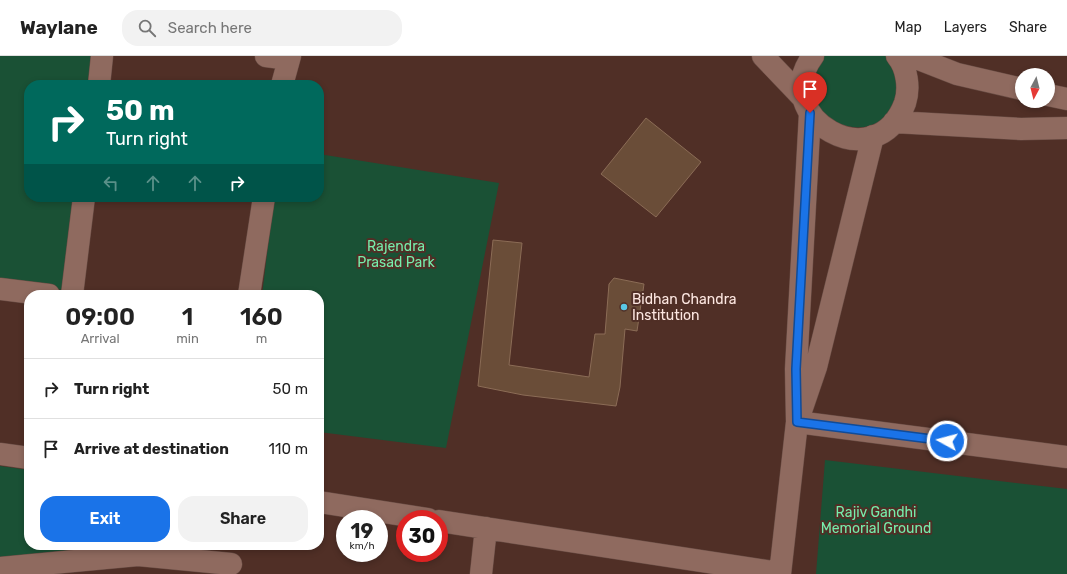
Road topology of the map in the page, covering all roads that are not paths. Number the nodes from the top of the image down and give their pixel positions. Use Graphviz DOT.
graph roads {
  1 [pos="102,56"];
  2 [pos="266,56"];
  3 [pos="763,56"];
  4 [pos="813,56"];
  5 [pos="897,56"];
  6 [pos="912,56"];
  7 [pos="290,58"];
  8 [pos="99,80"];
  9 [pos="283,80"];
  10 [pos="1015,87"];
  11 [pos="1055,96"];
  12 [pos="1067,99"];
  13 [pos="807,106"];
  14 [pos="894,122"];
  15 [pos="1067,128"];
  16 [pos="873,136"];
  17 [pos="83,202"];
  18 [pos="263,202"];
  19 [pos="0,289"];
  20 [pos="73,290"];
  21 [pos="249,290"];
  22 [pos="24,292"];
  23 [pos="797,422"];
  24 [pos="0,454"];
  25 [pos="24,457"];
  26 [pos="1067,457"];
  27 [pos="324,503"];
  28 [pos="396,514"];
  29 [pos="448,522"];
  30 [pos="486,528"];
  31 [pos="231,561"];
  32 [pos="169,566"];
  33 [pos="0,568"];
  34 [pos="780,573"];
  35 [pos="481,574"];
  1 -- 8 [label="street"];
  2 -- 7 [label="street"];
  3 -- 13 [label="street"];
  4 -- 13 [label="street"];
  5 -- 14 [label="street"];
  6 -- 10 [label="street"];
  7 -- 9 [label="street"];
  11 -- 12 [label="street"];
  13 -- 16 [label="street"];
  13 -- 23 [label="street"];
  14 -- 15 [label="street"];
  14 -- 16 [label="street"];
  16 -- 23 [label="street"];
  17 -- 20 [label="street"];
  18 -- 21 [label="street"];
  19 -- 22 [label="street"];
  23 -- 26 [label="street"];
  23 -- 34 [label="street"];
  24 -- 25 [label="street"];
  27 -- 28 [label="street"];
  29 -- 30 [label="street"];
  30 -- 34 [label="street"];
  30 -- 35 [label="street"];
  31 -- 32 [label="street"];
  32 -- 33 [label="street"];
}
